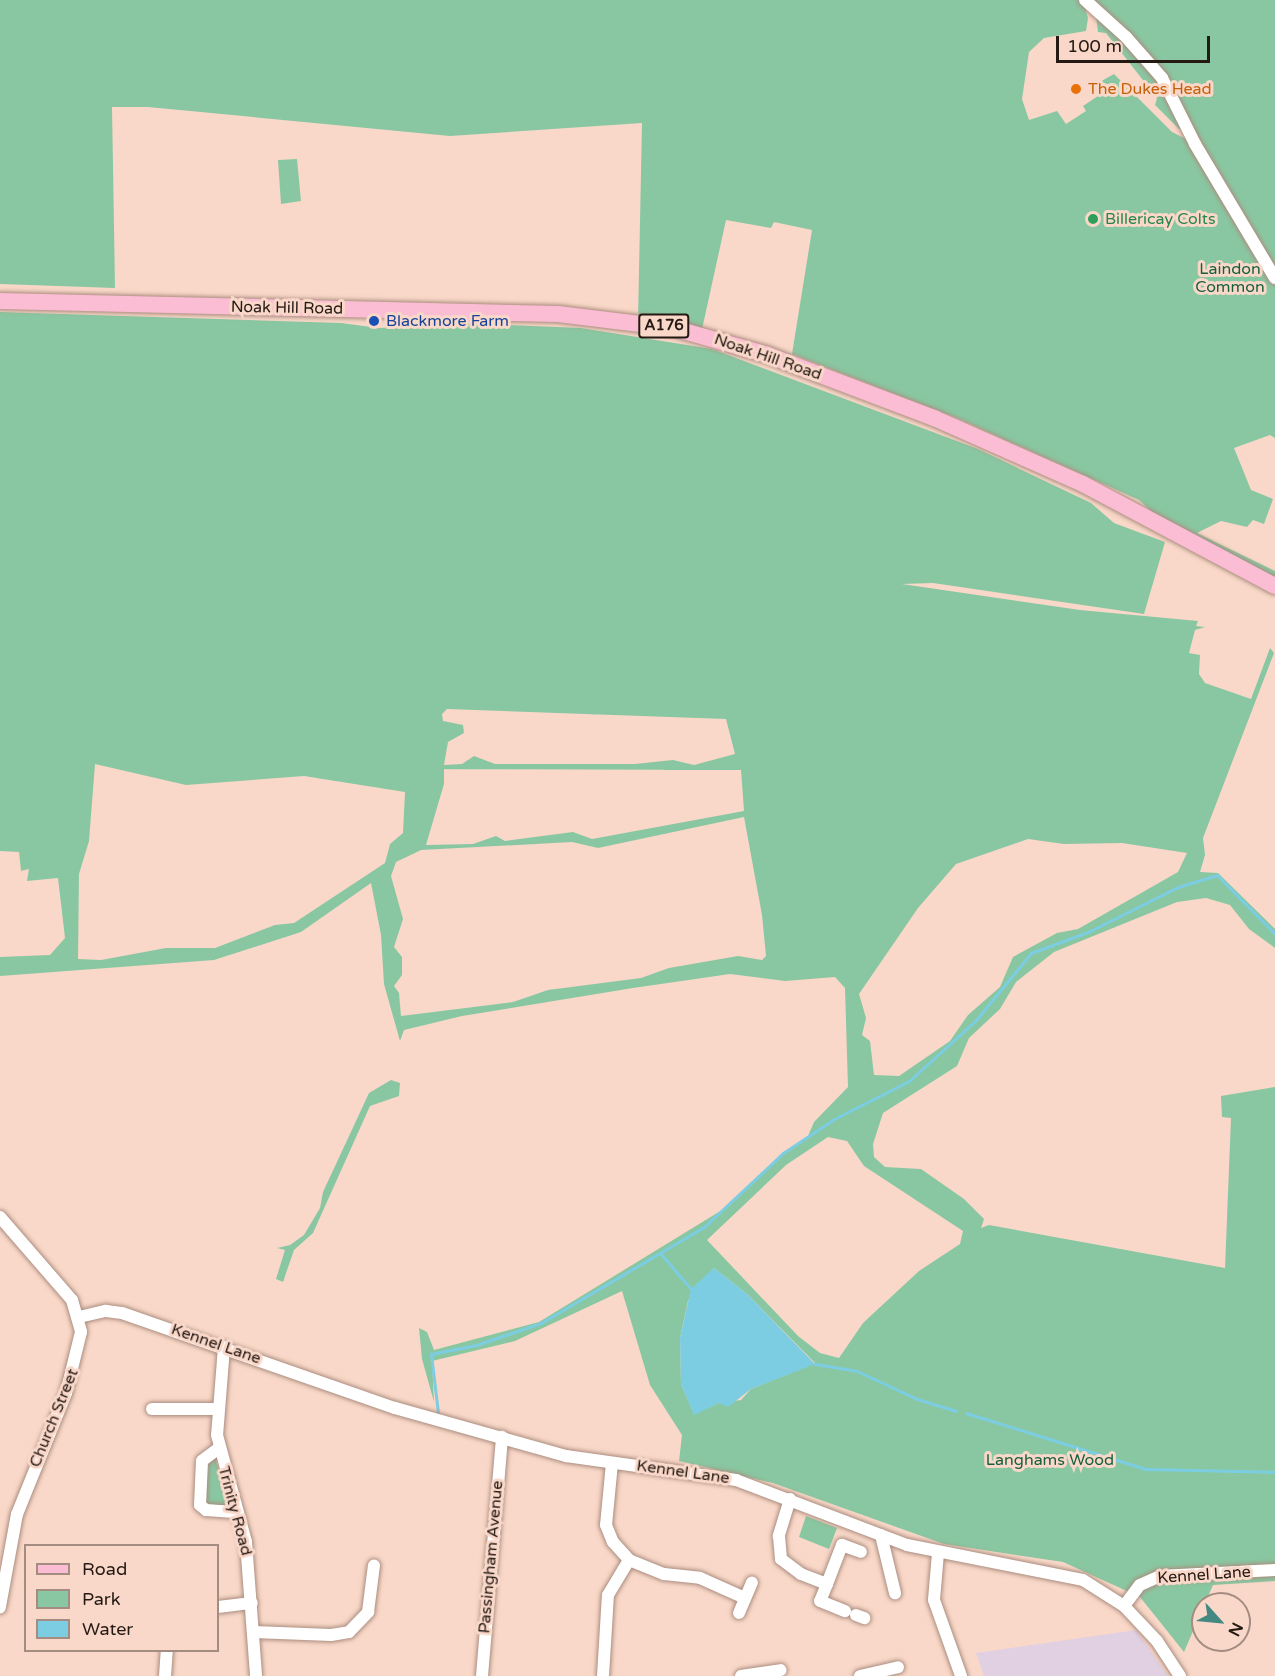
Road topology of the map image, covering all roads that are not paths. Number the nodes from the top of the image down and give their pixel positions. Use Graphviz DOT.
graph roads {
  1 [pos="1085,0"];
  2 [pos="1275,278"];
  3 [pos="0,301"];
  4 [pos="1275,586"];
  5 [pos="0,1217"];
  6 [pos="79,1317"];
  7 [pos="224,1347"];
  8 [pos="152,1409"];
  9 [pos="216,1409"];
  10 [pos="502,1437"];
  11 [pos="219,1448"];
  12 [pos="612,1463"];
  13 [pos="790,1499"];
  14 [pos="237,1512"];
  15 [pos="881,1535"];
  16 [pos="861,1552"];
  17 [pos="938,1553"];
  18 [pos="629,1560"];
  19 [pos="374,1565"];
  20 [pos="1275,1570"];
  21 [pos="752,1583"];
  22 [pos="827,1584"];
  23 [pos="895,1593"];
  24 [pos="745,1598"];
  25 [pos="252,1603"];
  26 [pos="219,1606"];
  27 [pos="1124,1606"];
  28 [pos="0,1607"];
  29 [pos="739,1613"];
  30 [pos="855,1615"];
  31 [pos="254,1632"];
  32 [pos="167,1652"];
  33 [pos="898,1667"];
  34 [pos="781,1670"];
  35 [pos="165,1676"];
  36 [pos="256,1676"];
  37 [pos="482,1676"];
  38 [pos="603,1676"];
  39 [pos="741,1676"];
  40 [pos="860,1676"];
  41 [pos="961,1676"];
  42 [pos="1180,1676"];
  1 -- 2 [label="street"];
  3 -- 4 [label="main road, Noak Hill Road / A176"];
  5 -- 6 [label="street"];
  6 -- 7 [label="street, Kennel Lane"];
  6 -- 28 [label="street, Church Street"];
  7 -- 9 [label="street, Trinity Road"];
  7 -- 10 [label="street, Kennel Lane"];
  8 -- 9 [label="street"];
  9 -- 11 [label="street, Trinity Road"];
  10 -- 12 [label="street, Kennel Lane"];
  10 -- 37 [label="street, Passingham Avenue"];
  11 -- 14 [label="street, Trinity Road"];
  11 -- 14 [label="street"];
  12 -- 13 [label="street, Kennel Lane"];
  12 -- 18 [label="street"];
  13 -- 15 [label="street, Kennel Lane"];
  13 -- 22 [label="street"];
  14 -- 25 [label="street, Trinity Road"];
  15 -- 17 [label="street, Kennel Lane"];
  15 -- 23 [label="street"];
  16 -- 22 [label="street"];
  17 -- 27 [label="street, Kennel Lane"];
  17 -- 41 [label="street"];
  18 -- 24 [label="street"];
  18 -- 38 [label="street"];
  19 -- 31 [label="street"];
  20 -- 27 [label="street, Kennel Lane"];
  21 -- 24 [label="street"];
  22 -- 30 [label="street"];
  24 -- 29 [label="street"];
  25 -- 26 [label="street"];
  25 -- 31 [label="street, Trinity Road"];
  27 -- 42 [label="street"];
  31 -- 36 [label="street, Trinity Road"];
  32 -- 35 [label="street"];
  33 -- 40 [label="street"];
  34 -- 39 [label="street"];
}
